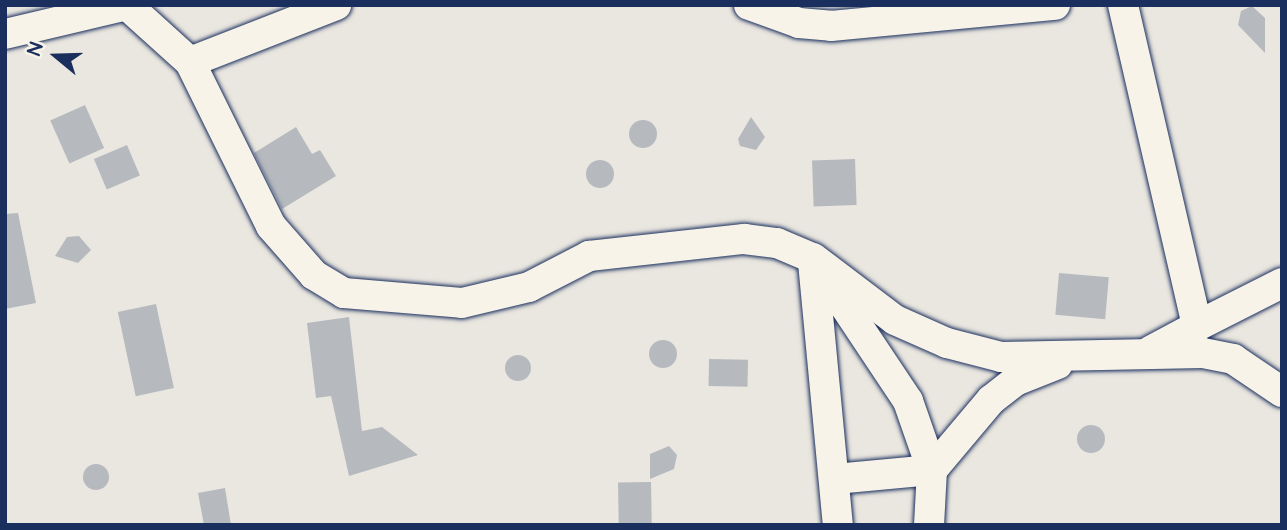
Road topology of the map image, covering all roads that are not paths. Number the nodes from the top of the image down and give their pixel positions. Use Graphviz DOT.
graph roads {
  1 [pos="336,5"];
  2 [pos="749,5"];
  3 [pos="1055,5"];
  4 [pos="1123,5"];
  5 [pos="128,6"];
  6 [pos="5,34"];
  7 [pos="190,62"];
  8 [pos="813,258"];
  9 [pos="1282,283"];
  10 [pos="1197,326"];
  11 [pos="1144,354"];
  12 [pos="1069,359"];
  13 [pos="1282,392"];
  14 [pos="932,470"];
  15 [pos="835,479"];
  16 [pos="838,525"];
  17 [pos="929,525"];
  1 -- 7 [label="street"];
  2 -- 3 [label="street"];
  4 -- 10 [label="street"];
  5 -- 6 [label="street"];
  5 -- 7 [label="street"];
  7 -- 8 [label="street"];
  8 -- 12 [label="street"];
  8 -- 14 [label="street"];
  8 -- 15 [label="street"];
  9 -- 10 [label="street"];
  10 -- 11 [label="street"];
  11 -- 12 [label="street"];
  11 -- 13 [label="street"];
  12 -- 14 [label="street"];
  14 -- 15 [label="street"];
  14 -- 17 [label="street"];
  15 -- 16 [label="street"];
}
